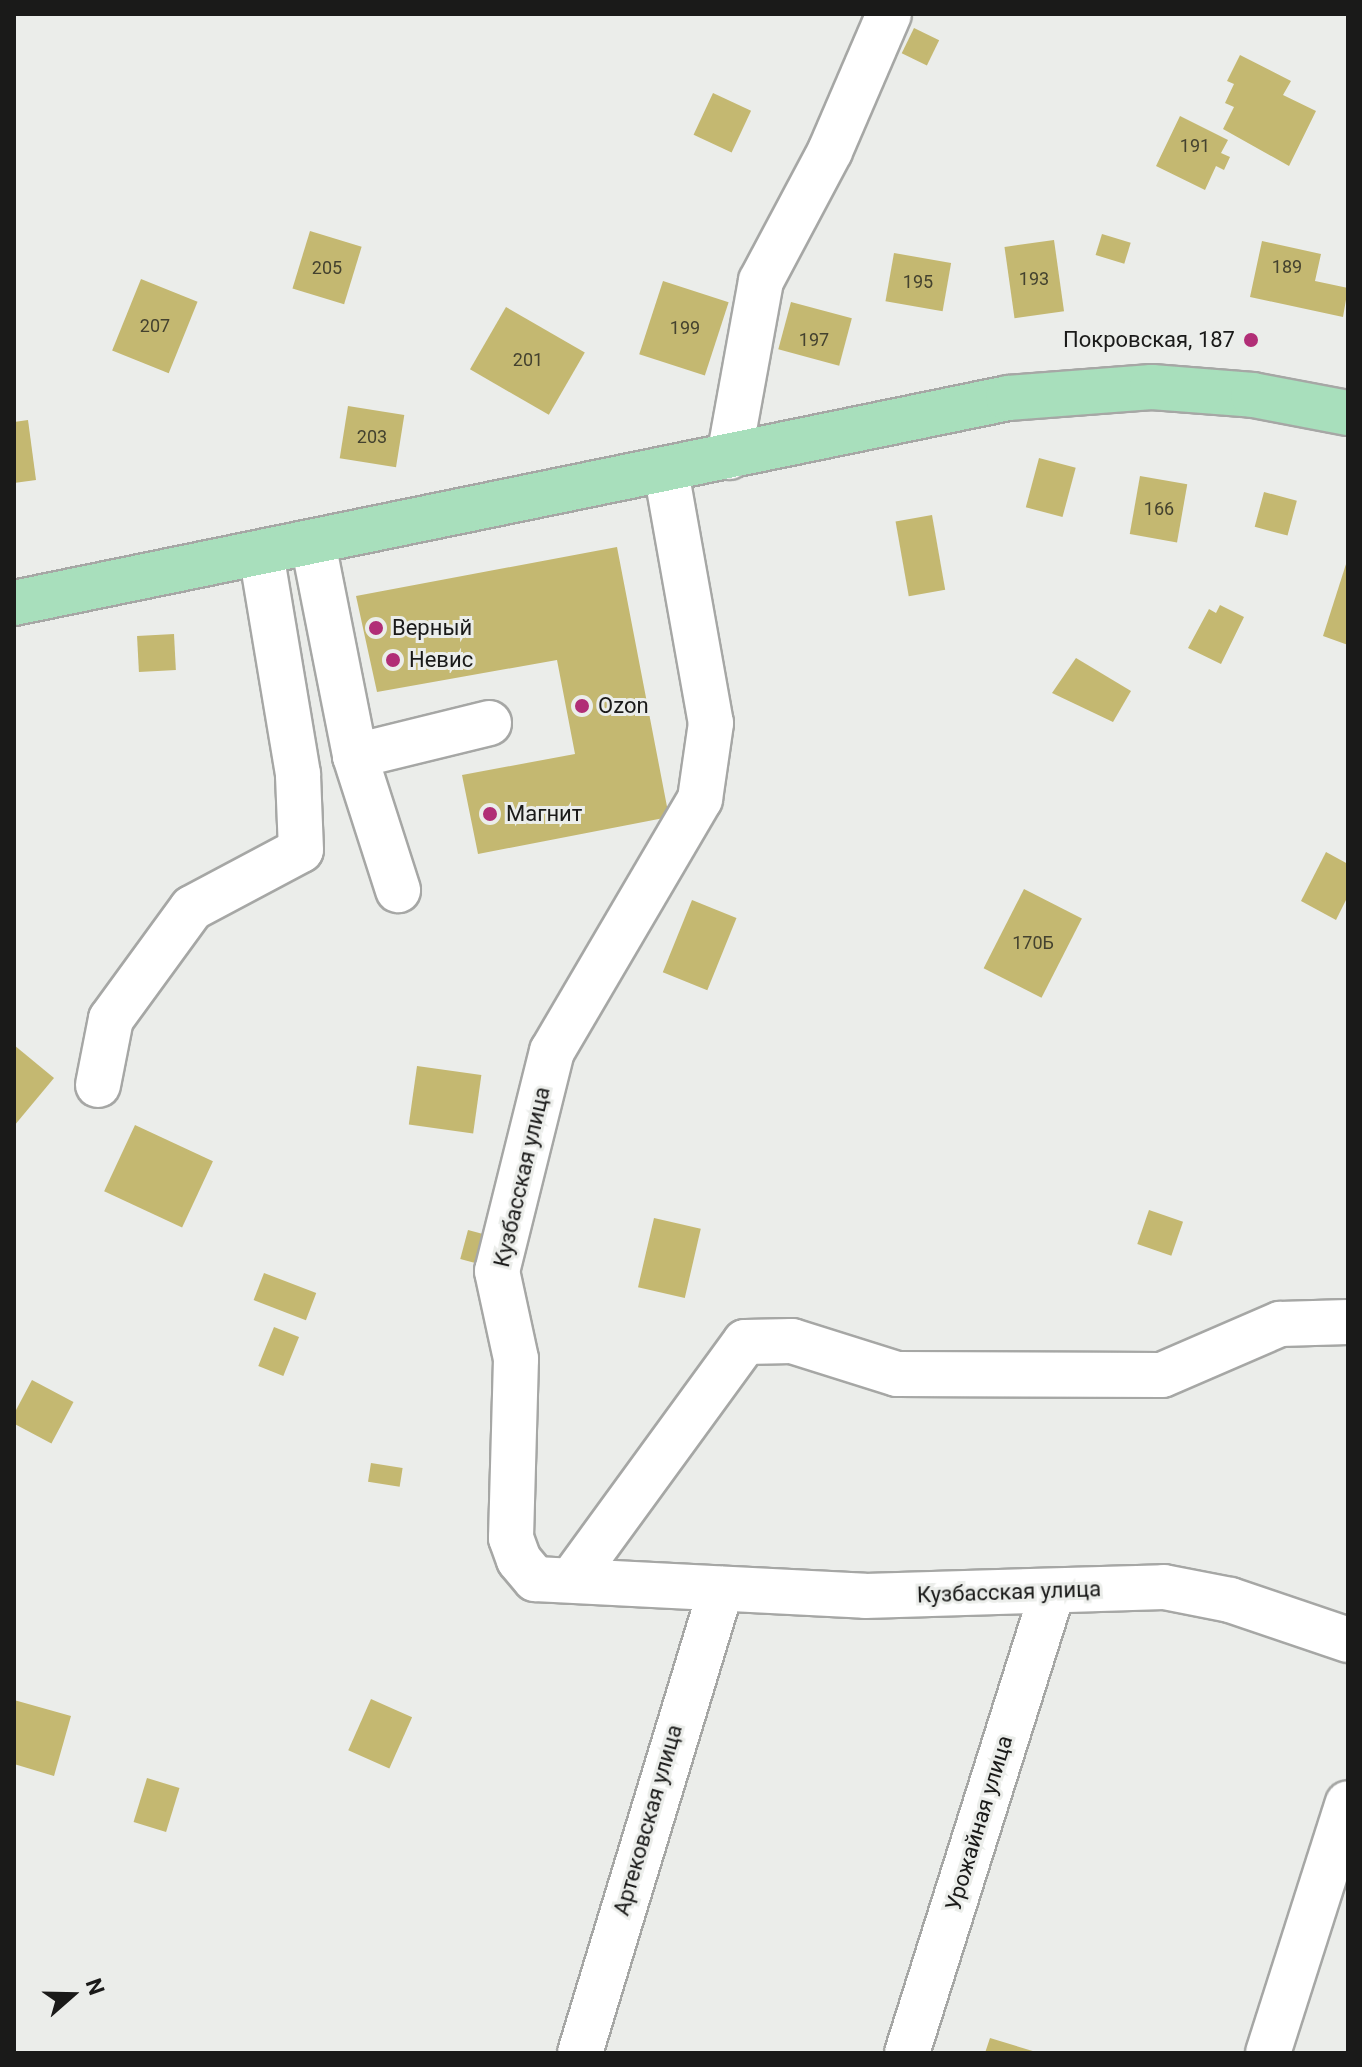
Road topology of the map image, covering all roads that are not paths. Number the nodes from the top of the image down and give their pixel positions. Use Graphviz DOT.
graph roads {
  1 [pos="889,14"];
  2 [pos="1348,413"];
  3 [pos="729,457"];
  4 [pos="666,471"];
  5 [pos="313,543"];
  6 [pos="261,554"];
  7 [pos="14,603"];
  8 [pos="489,723"];
  9 [pos="355,756"];
  10 [pos="398,890"];
  11 [pos="98,1085"];
  12 [pos="1348,1322"];
  13 [pos="573,1578"];
  14 [pos="721,1589"];
  15 [pos="1052,1592"];
  16 [pos="1348,1640"];
  17 [pos="1348,1803"];
  18 [pos="580,2053"];
  19 [pos="907,2053"];
  20 [pos="1268,2053"];
  1 -- 3 [label="lane"];
  2 -- 3 [label="main road"];
  3 -- 4 [label="main road"];
  4 -- 5 [label="main road"];
  4 -- 13 [label="lane, Кузбасская улица"];
  5 -- 6 [label="main road"];
  5 -- 9 [label="lane"];
  6 -- 7 [label="main road"];
  6 -- 11 [label="lane"];
  8 -- 9 [label="lane"];
  9 -- 10 [label="lane"];
  12 -- 13 [label="lane"];
  13 -- 14 [label="lane, Кузбасская улица"];
  14 -- 15 [label="lane, Кузбасская улица"];
  14 -- 18 [label="lane, Артековская улица"];
  15 -- 16 [label="lane, Кузбасская улица"];
  15 -- 19 [label="lane, Урожайная улица"];
  17 -- 20 [label="lane"];
}
